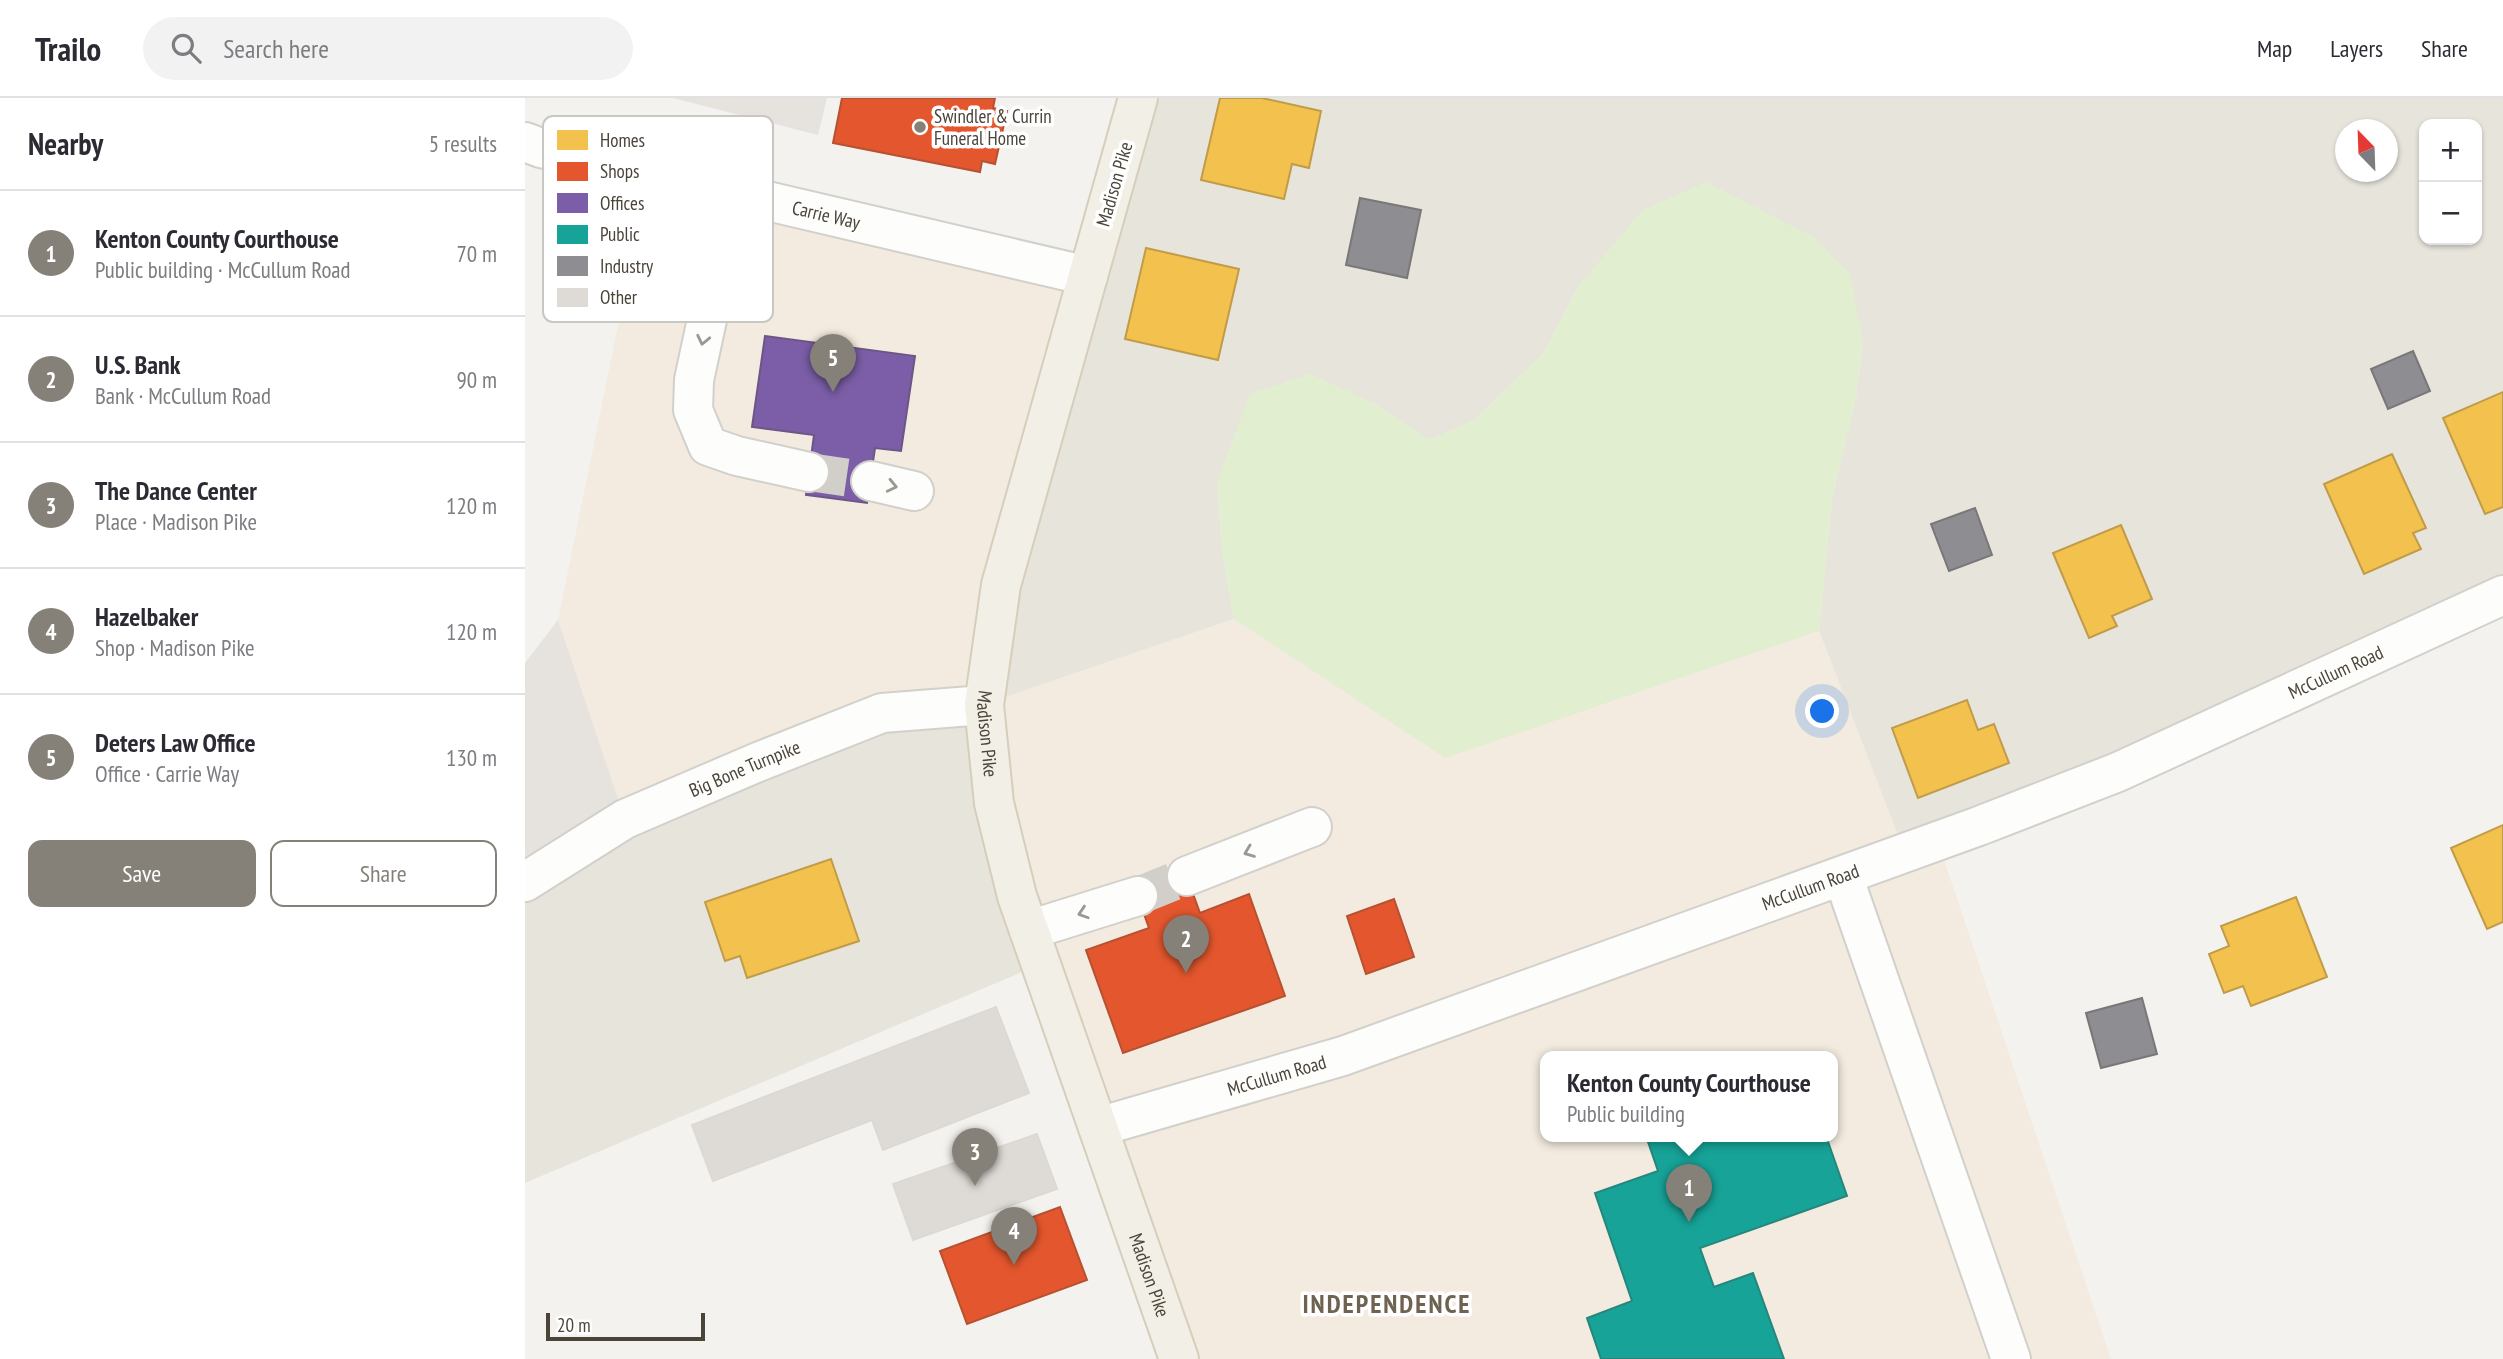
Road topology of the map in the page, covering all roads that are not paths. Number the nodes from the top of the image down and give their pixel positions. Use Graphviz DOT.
graph roads {
  1 [pos="1138,98"];
  2 [pos="525,142"];
  3 [pos="543,148"];
  4 [pos="773,202"];
  5 [pos="1088,276"];
  6 [pos="706,322"];
  7 [pos="809,472"];
  8 [pos="871,481"];
  9 [pos="914,491"];
  10 [pos="2503,595"];
  11 [pos="984,705"];
  12 [pos="1312,828"];
  13 [pos="1187,876"];
  14 [pos="1843,876"];
  15 [pos="525,881"];
  16 [pos="1138,896"];
  17 [pos="1029,930"];
  18 [pos="1098,1127"];
  19 [pos="1179,1359"];
  20 [pos="2011,1359"];
  1 -- 5 [label="main road, Madison Pike"];
  2 -- 3 [label="street, Carrie Way"];
  4 -- 5 [label="street, Carrie Way"];
  5 -- 11 [label="main road, Madison Pike"];
  6 -- 7 [label="street, one-way"];
  8 -- 9 [label="street, one-way"];
  10 -- 14 [label="street, McCullum Road"];
  11 -- 15 [label="street, Big Bone Turnpike"];
  11 -- 17 [label="main road, Madison Pike"];
  12 -- 13 [label="street, one-way"];
  14 -- 18 [label="street, McCullum Road"];
  14 -- 20 [label="street"];
  16 -- 17 [label="street, one-way"];
  17 -- 18 [label="main road, Madison Pike"];
  18 -- 19 [label="main road, Madison Pike"];
}
